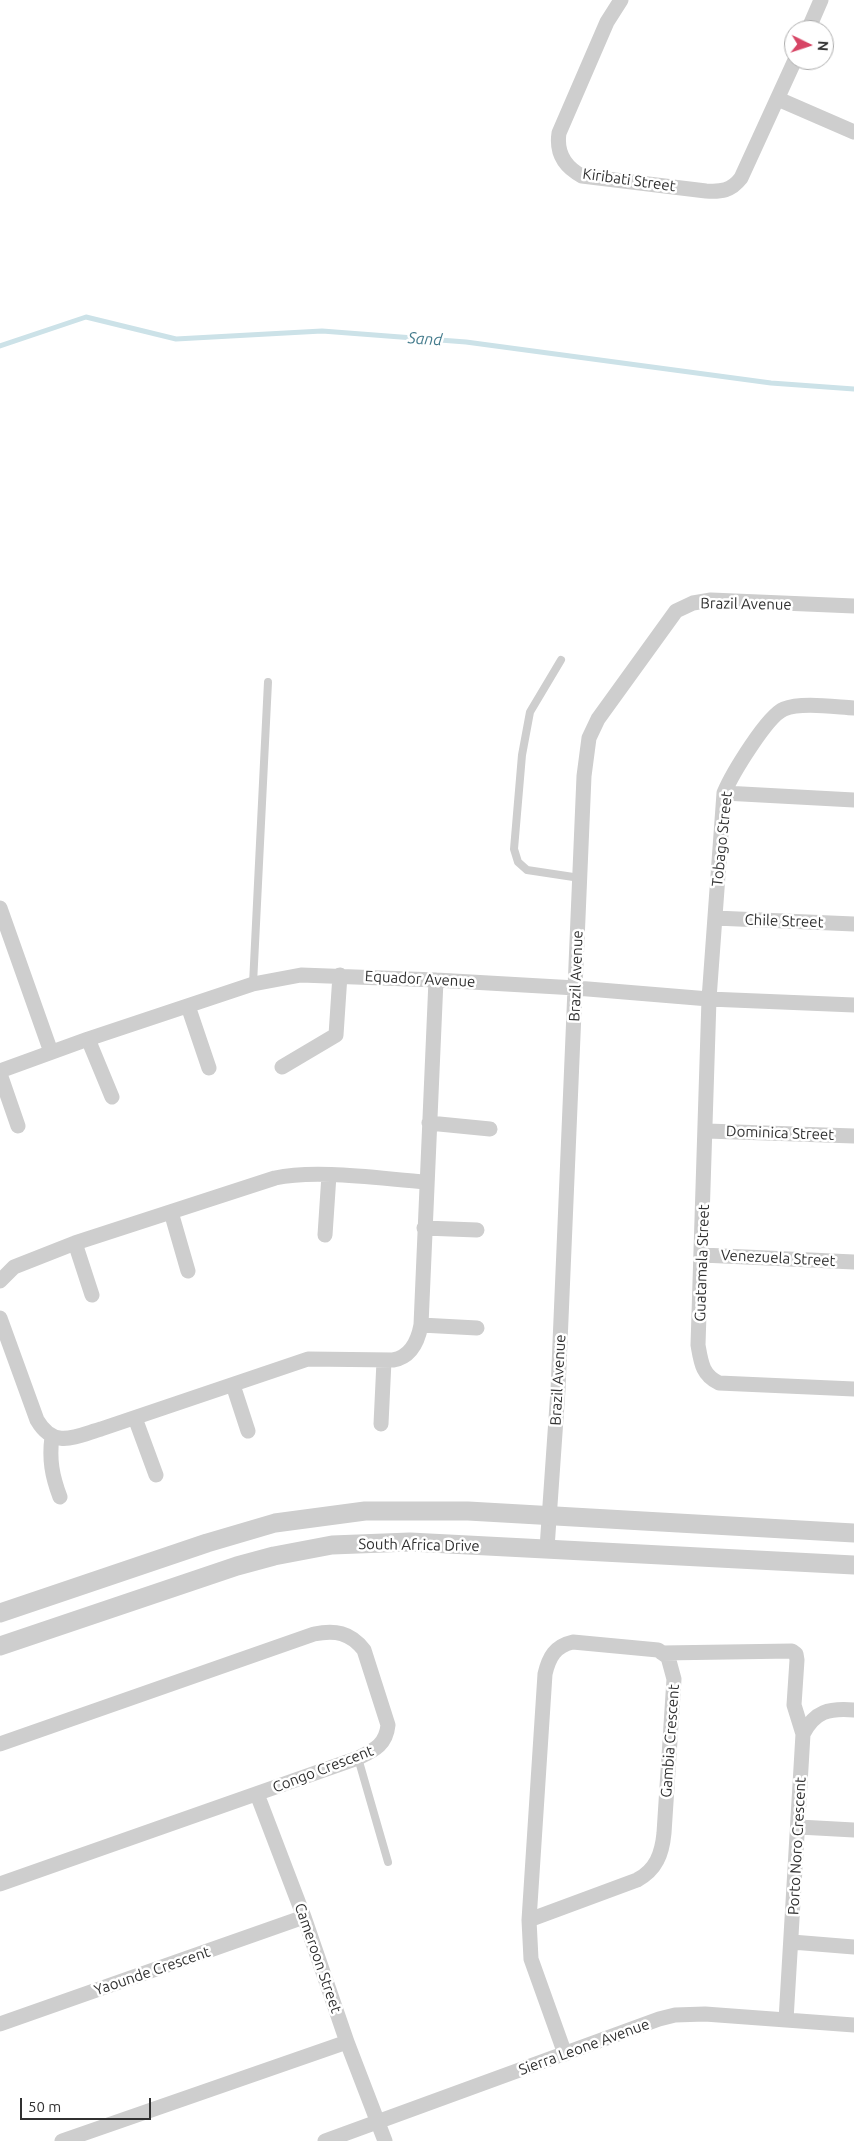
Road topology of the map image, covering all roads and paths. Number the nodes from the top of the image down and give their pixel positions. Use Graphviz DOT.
graph roads {
  1 [pos="621,0"];
  2 [pos="821,0"];
  3 [pos="812,20"];
  4 [pos="791,70"];
  5 [pos="778,99"];
  6 [pos="854,132"];
  7 [pos="854,606"];
  8 [pos="560,660"];
  9 [pos="268,682"];
  10 [pos="854,708"];
  11 [pos="724,793"];
  12 [pos="854,800"];
  13 [pos="580,878"];
  14 [pos="0,908"];
  15 [pos="714,918"];
  16 [pos="854,924"];
  17 [pos="3,926"];
  18 [pos="340,975"];
  19 [pos="436,980"];
  20 [pos="253,984"];
  21 [pos="576,988"];
  22 [pos="709,999"];
  23 [pos="854,1005"];
  24 [pos="188,1006"];
  25 [pos="88,1039"];
  26 [pos="51,1052"];
  27 [pos="282,1067"];
  28 [pos="210,1068"];
  29 [pos="0,1073"];
  30 [pos="112,1097"];
  31 [pos="429,1123"];
  32 [pos="18,1126"];
  33 [pos="490,1129"];
  34 [pos="707,1130"];
  35 [pos="854,1136"];
  36 [pos="329,1175"];
  37 [pos="426,1182"];
  38 [pos="171,1212"];
  39 [pos="424,1228"];
  40 [pos="477,1230"];
  41 [pos="325,1235"];
  42 [pos="74,1243"];
  43 [pos="702,1255"];
  44 [pos="854,1262"];
  45 [pos="188,1271"];
  46 [pos="0,1281"];
  47 [pos="92,1295"];
  48 [pos="0,1318"];
  49 [pos="421,1325"];
  50 [pos="476,1328"];
  51 [pos="384,1361"];
  52 [pos="232,1385"];
  53 [pos="854,1389"];
  54 [pos="135,1418"];
  55 [pos="381,1424"];
  56 [pos="248,1431"];
  57 [pos="52,1437"];
  58 [pos="156,1475"];
  59 [pos="60,1497"];
  60 [pos="549,1516"];
  61 [pos="854,1533"];
  62 [pos="547,1548"];
  63 [pos="854,1565"];
  64 [pos="0,1613"];
  65 [pos="0,1646"];
  66 [pos="662,1652"];
  67 [pos="854,1710"];
  68 [pos="803,1734"];
  69 [pos="0,1744"];
  70 [pos="358,1758"];
  71 [pos="257,1794"];
  72 [pos="799,1827"];
  73 [pos="854,1830"];
  74 [pos="388,1862"];
  75 [pos="0,1884"];
  76 [pos="304,1917"];
  77 [pos="529,1920"];
  78 [pos="792,1942"];
  79 [pos="854,1946"];
  80 [pos="786,2020"];
  81 [pos="0,2024"];
  82 [pos="854,2025"];
  83 [pos="347,2042"];
  84 [pos="564,2054"];
  85 [pos="379,2122"];
  86 [pos="62,2141"];
  87 [pos="325,2141"];
  88 [pos="385,2141"];
  1 -- 5 [label="street, Kiribati Street"];
  2 -- 3 [label="street"];
  4 -- 5 [label="street, Kiribati Street"];
  5 -- 6 [label="street"];
  7 -- 13 [label="street, Brazil Avenue"];
  8 -- 13 [label="lane"];
  9 -- 20 [label="lane"];
  10 -- 11 [label="street, Tobago Street"];
  11 -- 12 [label="street"];
  11 -- 15 [label="street, Tobago Street"];
  13 -- 21 [label="street, Brazil Avenue"];
  14 -- 17 [label="street"];
  15 -- 16 [label="street, Chile Street"];
  15 -- 22 [label="street, Tobago Street"];
  17 -- 26 [label="street"];
  18 -- 19 [label="street, Equador Avenue"];
  18 -- 20 [label="street, Equador Avenue"];
  18 -- 27 [label="street"];
  19 -- 21 [label="street, Equador Avenue"];
  19 -- 31 [label="street"];
  20 -- 24 [label="street, Equador Avenue"];
  21 -- 22 [label="street, Equador Avenue"];
  21 -- 60 [label="street, Brazil Avenue"];
  22 -- 23 [label="street, Equador Avenue"];
  22 -- 34 [label="street, Guatamala Street"];
  24 -- 25 [label="street, Equador Avenue"];
  24 -- 28 [label="street"];
  25 -- 26 [label="street, Equador Avenue"];
  25 -- 30 [label="street"];
  26 -- 29 [label="street, Equador Avenue"];
  29 -- 32 [label="street"];
  31 -- 33 [label="street"];
  31 -- 37 [label="street"];
  34 -- 35 [label="street, Dominica Street"];
  34 -- 43 [label="street, Guatamala Street"];
  36 -- 37 [label="street"];
  36 -- 38 [label="street"];
  36 -- 41 [label="street"];
  37 -- 39 [label="street"];
  38 -- 42 [label="street"];
  38 -- 45 [label="street"];
  39 -- 40 [label="street"];
  39 -- 49 [label="street"];
  42 -- 46 [label="street"];
  42 -- 47 [label="street"];
  43 -- 44 [label="street, Venezuela Street"];
  43 -- 53 [label="street, Guatamala Street"];
  48 -- 57 [label="street"];
  49 -- 50 [label="street"];
  49 -- 51 [label="street"];
  51 -- 52 [label="street"];
  51 -- 55 [label="street"];
  52 -- 54 [label="street"];
  52 -- 56 [label="street"];
  54 -- 57 [label="street"];
  54 -- 58 [label="street"];
  57 -- 59 [label="street"];
  60 -- 61 [label="street"];
  60 -- 62 [label="street, Brazil Avenue"];
  60 -- 64 [label="street"];
  62 -- 63 [label="street, South Africa Drive"];
  62 -- 65 [label="street, South Africa Drive"];
  66 -- 68 [label="street, Porto Noro Crescent"];
  66 -- 77 [label="street, Gambia Crescent"];
  66 -- 77 [label="street"];
  67 -- 68 [label="street"];
  68 -- 72 [label="street, Porto Noro Crescent"];
  69 -- 70 [label="street, Congo Crescent"];
  70 -- 71 [label="street, Congo Crescent"];
  70 -- 74 [label="lane"];
  71 -- 75 [label="street, Congo Crescent"];
  71 -- 76 [label="street, Cameroon Street"];
  72 -- 73 [label="street"];
  72 -- 78 [label="street, Porto Noro Crescent"];
  76 -- 81 [label="street, Yaounde Crescent"];
  76 -- 83 [label="street, Cameroon Street"];
  77 -- 84 [label="street"];
  78 -- 79 [label="street"];
  78 -- 80 [label="street, Porto Noro Crescent"];
  80 -- 82 [label="street, Sierra Leone Avenue"];
  80 -- 84 [label="street, Sierra Leone Avenue"];
  83 -- 85 [label="street, Cameroon Street"];
  83 -- 86 [label="street"];
  84 -- 85 [label="street, Sierra Leone Avenue"];
  85 -- 87 [label="street, Sierra Leone Avenue"];
  85 -- 88 [label="street, Cameroon Street"];
}
